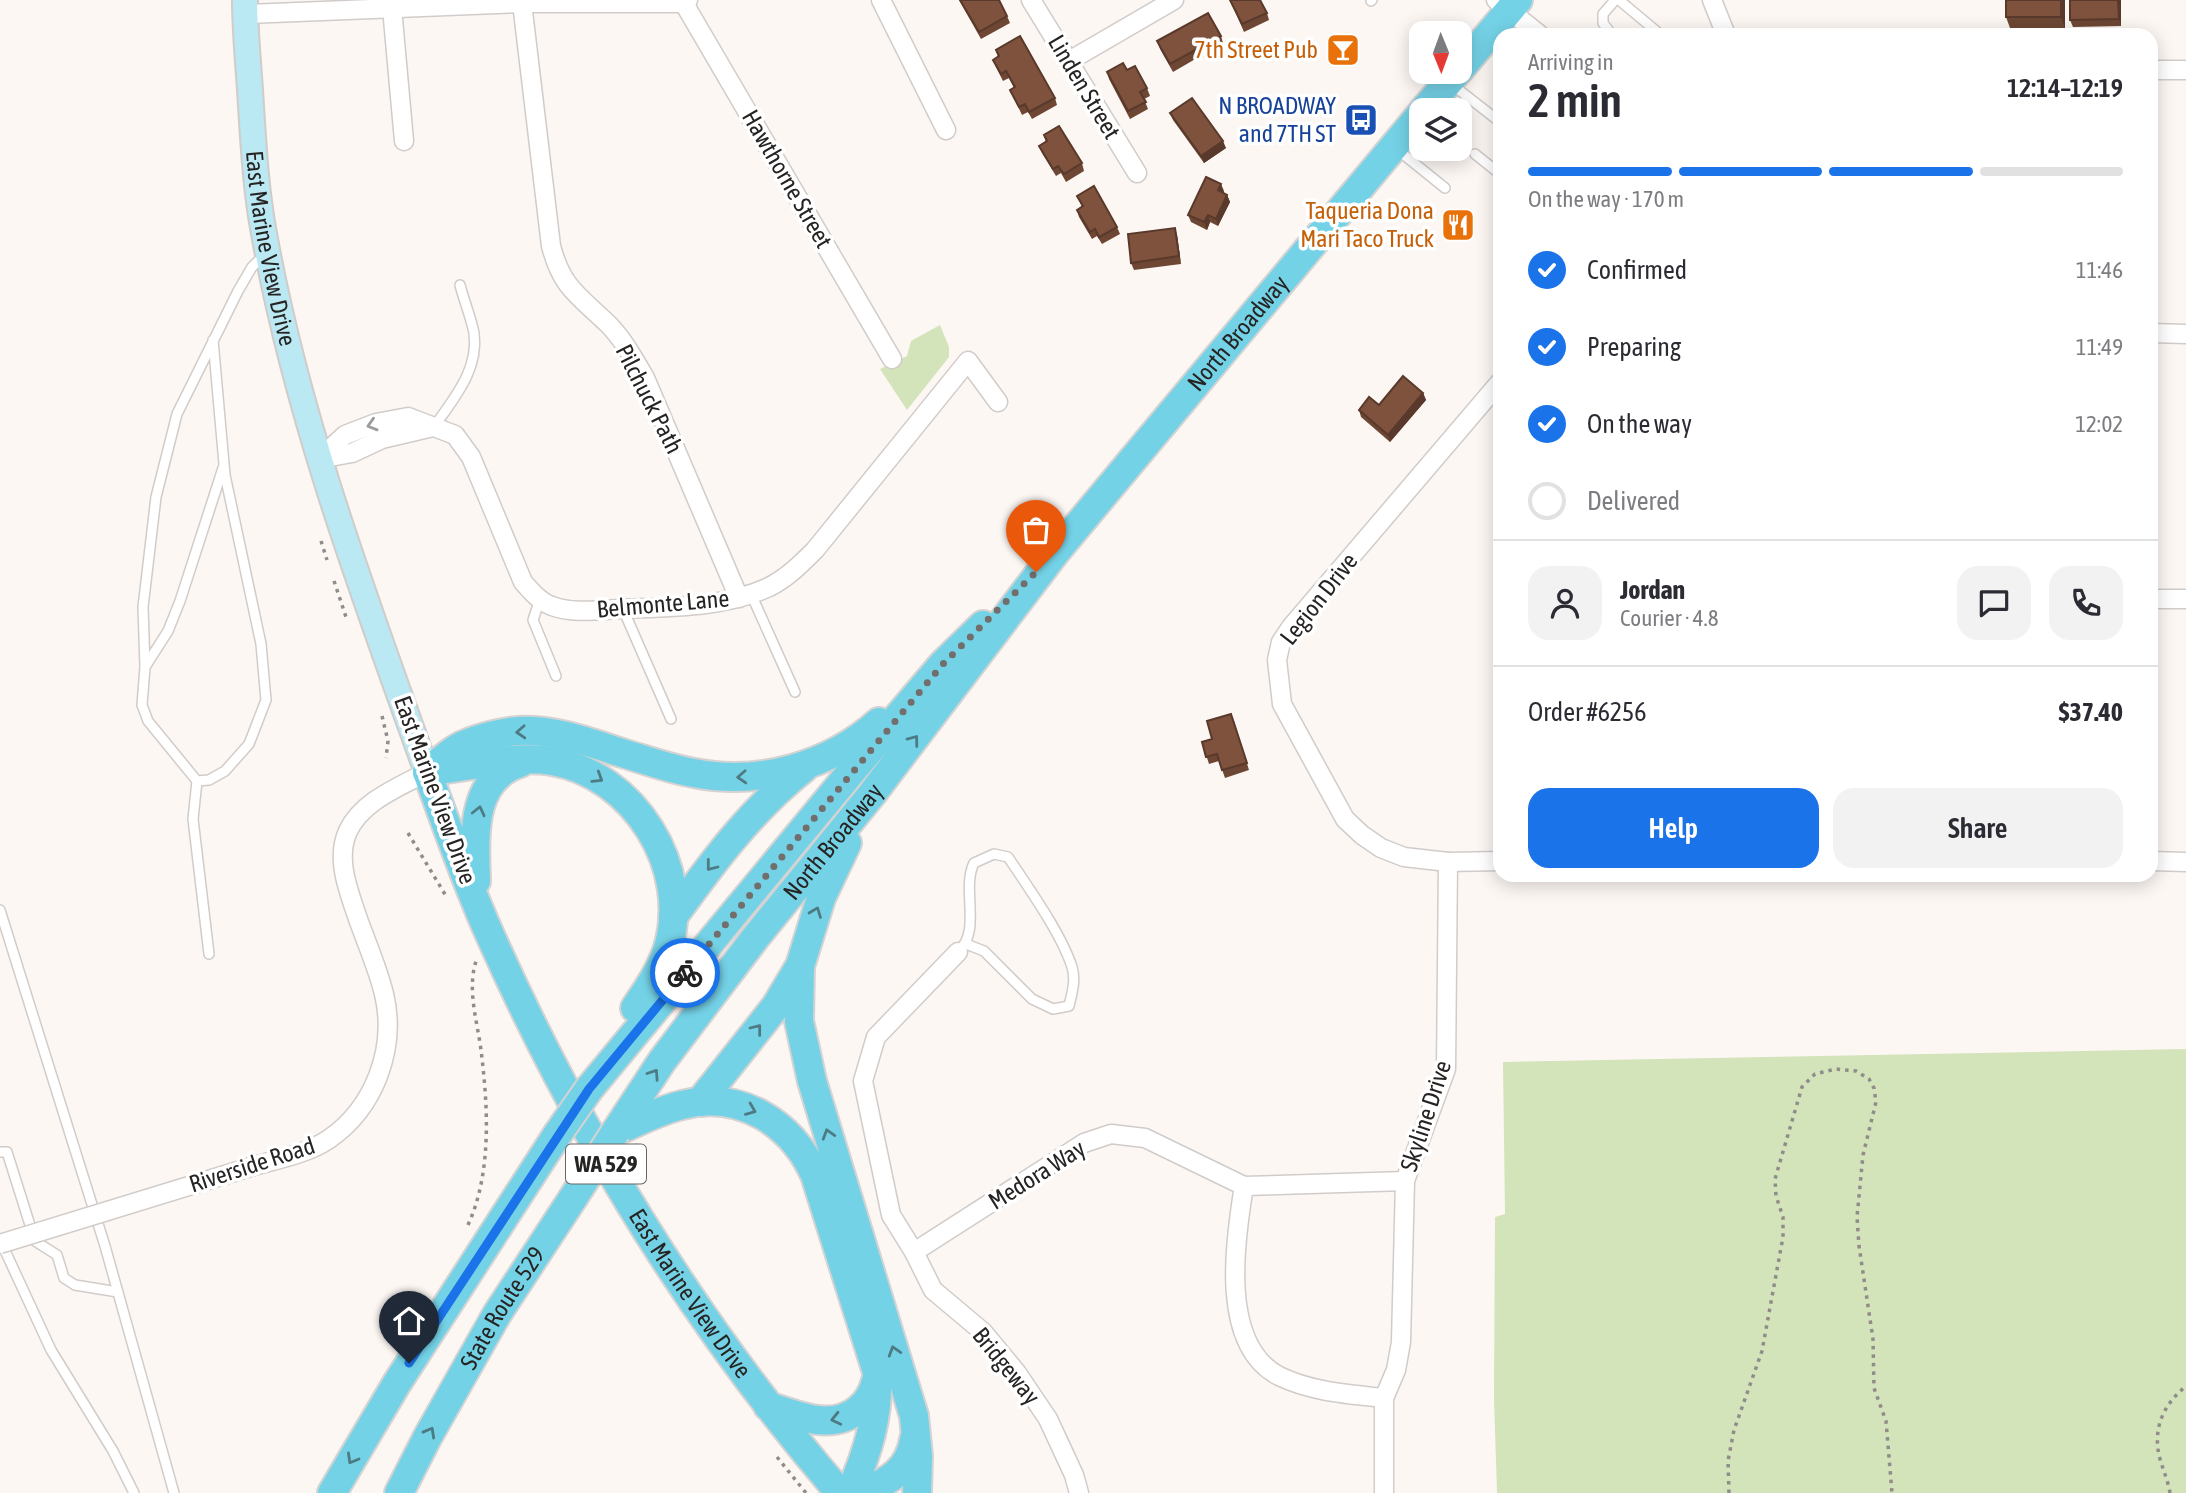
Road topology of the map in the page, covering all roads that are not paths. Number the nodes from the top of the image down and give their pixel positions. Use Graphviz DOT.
graph roads {
  1 [pos="881,0"];
  2 [pos="1031,0"];
  3 [pos="1174,0"];
  4 [pos="1617,0"];
  5 [pos="1712,0"];
  6 [pos="685,1"];
  7 [pos="522,4"];
  8 [pos="1508,4"];
  9 [pos="245,7"];
  10 [pos="392,8"];
  11 [pos="1533,28"];
  12 [pos="1607,28"];
  13 [pos="1652,28"];
  14 [pos="1723,28"];
  15 [pos="1472,52"];
  16 [pos="1069,61"];
  17 [pos="2158,70"];
  18 [pos="2186,70"];
  19 [pos="1446,84"];
  20 [pos="1464,84"];
  21 [pos="1434,98"];
  22 [pos="1493,115"];
  23 [pos="1409,129"];
  24 [pos="946,130"];
  25 [pos="404,141"];
  26 [pos="1394,147"];
  27 [pos="1475,154"];
  28 [pos="1493,168"];
  29 [pos="1137,173"];
  30 [pos="1445,188"];
  31 [pos="267,251"];
  32 [pos="460,285"];
  33 [pos="2158,333"];
  34 [pos="2186,334"];
  35 [pos="213,340"];
  36 [pos="892,359"];
  37 [pos="1493,390"];
  38 [pos="998,402"];
  39 [pos="434,426"];
  40 [pos="319,459"];
  41 [pos="224,463"];
  42 [pos="1054,554"];
  43 [pos="745,596"];
  44 [pos="540,599"];
  45 [pos="2158,599"];
  46 [pos="2186,599"];
  47 [pos="623,609"];
  48 [pos="943,664"];
  49 [pos="145,667"];
  50 [pos="556,676"];
  51 [pos="795,692"];
  52 [pos="671,719"];
  53 [pos="533,759"];
  54 [pos="809,764"];
  55 [pos="427,772"];
  56 [pos="197,781"];
  57 [pos="872,794"];
  58 [pos="1493,861"];
  59 [pos="2158,861"];
  60 [pos="1448,862"];
  61 [pos="2186,862"];
  62 [pos="477,904"];
  63 [pos="0,910"];
  64 [pos="673,917"];
  65 [pos="962,948"];
  66 [pos="209,954"];
  67 [pos="800,966"];
  68 [pos="589,1089"];
  69 [pos="700,1102"];
  70 [pos="628,1136"];
  71 [pos="0,1152"];
  72 [pos="1405,1181"];
  73 [pos="1244,1186"];
  74 [pos="0,1242"];
  75 [pos="914,1252"];
  76 [pos="118,1292"];
  77 [pos="877,1372"];
  78 [pos="1384,1398"];
  79 [pos="768,1406"];
  80 [pos="914,1416"];
  81 [pos="134,1493"];
  82 [pos="174,1493"];
  83 [pos="332,1493"];
  84 [pos="399,1493"];
  85 [pos="840,1493"];
  86 [pos="850,1493"];
  87 [pos="863,1493"];
  88 [pos="917,1493"];
  89 [pos="1079,1493"];
  90 [pos="1384,1493"];
  1 -- 24 [label="street"];
  2 -- 16 [label="street, Linden Street"];
  3 -- 16 [label="street"];
  4 -- 12 [label="lane"];
  4 -- 13 [label="lane"];
  5 -- 14 [label="street"];
  6 -- 7 [label="street"];
  6 -- 36 [label="street, Hawthorne Street"];
  7 -- 10 [label="street"];
  7 -- 43 [label="street, Pilchuck Path"];
  8 -- 11 [label="street"];
  8 -- 15 [label="main road"];
  9 -- 10 [label="street"];
  9 -- 31 [label="main road, East Marine View Drive"];
  10 -- 25 [label="street"];
  16 -- 29 [label="street, Linden Street"];
  17 -- 18 [label="street"];
  19 -- 21 [label="main road"];
  20 -- 22 [label="lane"];
  23 -- 26 [label="main road, North Broadway"];
  26 -- 30 [label="lane"];
  26 -- 42 [label="main road, North Broadway"];
  27 -- 28 [label="lane"];
  31 -- 35 [label="lane"];
  31 -- 40 [label="main road, East Marine View Drive"];
  32 -- 39 [label="lane"];
  33 -- 34 [label="street"];
  35 -- 41 [label="lane"];
  35 -- 49 [label="lane"];
  37 -- 60 [label="street, Legion Drive"];
  38 -- 43 [label="street, Belmonte Lane"];
  39 -- 40 [label="street"];
  39 -- 44 [label="street"];
  40 -- 55 [label="main road, East Marine View Drive"];
  41 -- 49 [label="lane"];
  41 -- 56 [label="lane"];
  42 -- 48 [label="main road, North Broadway"];
  57 -- 42 [label="main road, North Broadway, one-way"];
  43 -- 47 [label="street, Belmonte Lane"];
  43 -- 51 [label="lane"];
  44 -- 47 [label="street, Belmonte Lane"];
  44 -- 50 [label="lane"];
  45 -- 46 [label="street"];
  47 -- 52 [label="lane"];
  48 -- 54 [label="main road"];
  48 -- 68 [label="main road, North Broadway"];
  49 -- 56 [label="lane"];
  53 -- 55 [label="main road"];
  62 -- 53 [label="main road, WA 529, one-way"];
  53 -- 64 [label="main road, WA 529, one-way"];
  54 -- 55 [label="main road, one-way"];
  54 -- 64 [label="main road, one-way"];
  55 -- 62 [label="main road, East Marine View Drive / WA 529"];
  55 -- 74 [label="street, Riverside Road, bridge"];
  56 -- 66 [label="lane"];
  67 -- 57 [label="main road, one-way"];
  70 -- 57 [label="main road, North Broadway, one-way"];
  58 -- 60 [label="street, Legion Drive"];
  59 -- 61 [label="street"];
  60 -- 72 [label="street, Skyline Drive"];
  62 -- 79 [label="main road, East Marine View Drive / WA 529"];
  63 -- 76 [label="lane"];
  64 -- 68 [label="main road, WA 529"];
  65 -- 65 [label="lane"];
  65 -- 75 [label="street, Bridgeway"];
  69 -- 67 [label="main road, one-way"];
  80 -- 67 [label="main road, one-way"];
  68 -- 83 [label="main road, State Route 529 / WA 529, one-way, bridge"];
  69 -- 70 [label="main road, WA 529"];
  69 -- 77 [label="main road, WA 529, one-way"];
  84 -- 70 [label="main road, State Route 529 / WA 529, one-way, bridge"];
  71 -- 76 [label="lane"];
  72 -- 73 [label="street, Medora Way"];
  72 -- 78 [label="street, Skyline Drive"];
  73 -- 75 [label="street, Medora Way"];
  73 -- 78 [label="street"];
  74 -- 81 [label="lane"];
  75 -- 89 [label="street, Bridgeway"];
  76 -- 82 [label="lane"];
  77 -- 79 [label="main road, one-way"];
  77 -- 86 [label="main road, WA 529"];
  78 -- 90 [label="street, Skyline Drive"];
  79 -- 85 [label="main road, East Marine View Drive / WA 529"];
  80 -- 87 [label="main road"];
  80 -- 88 [label="main road"];
}
